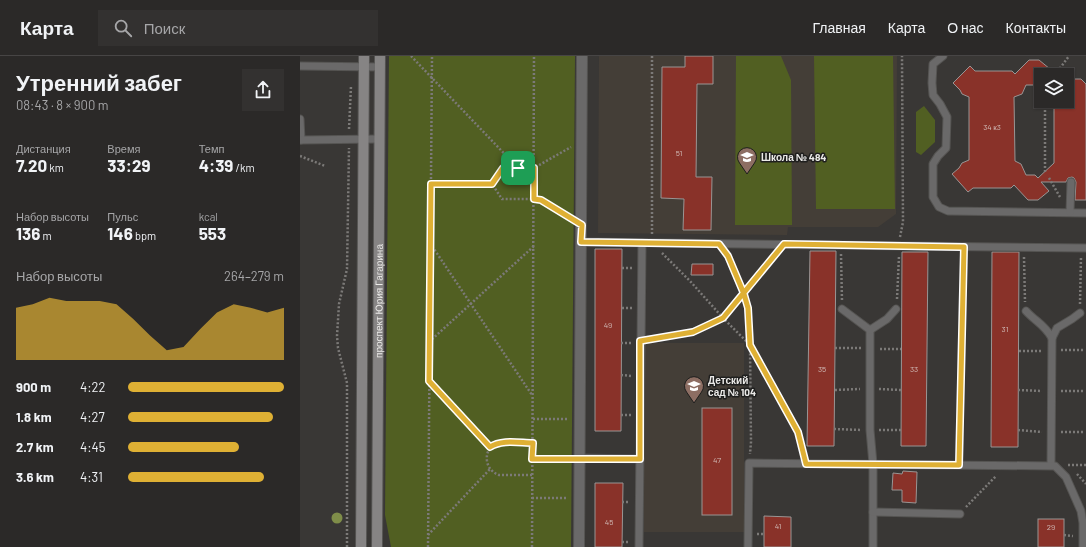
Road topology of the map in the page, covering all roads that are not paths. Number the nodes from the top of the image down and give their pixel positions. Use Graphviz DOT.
graph roads {
  1 [pos="364,56"];
  2 [pos="380,56"];
  3 [pos="582,56"];
  4 [pos="943,56"];
  5 [pos="300,66"];
  6 [pos="364,67"];
  7 [pos="380,67"];
  8 [pos="300,119"];
  9 [pos="364,139"];
  10 [pos="301,140"];
  11 [pos="379,140"];
  12 [pos="1071,182"];
  13 [pos="1070,212"];
  14 [pos="1086,213"];
  15 [pos="581,242"];
  16 [pos="642,243"];
  17 [pos="1084,248"];
  18 [pos="842,309"];
  19 [pos="896,309"];
  20 [pos="1026,310"];
  21 [pos="1080,313"];
  22 [pos="870,330"];
  23 [pos="1052,338"];
  24 [pos="580,458"];
  25 [pos="640,459"];
  26 [pos="873,464"];
  27 [pos="1051,466"];
  28 [pos="873,512"];
  29 [pos="960,513"];
  30 [pos="361,547"];
  31 [pos="377,547"];
  32 [pos="579,547"];
  33 [pos="640,547"];
  34 [pos="748,547"];
  35 [pos="873,547"];
  36 [pos="1083,547"];
  1 -- 6 [label="main road, проспект Юрия Гагарина"];
  2 -- 7 [label="main road, проспект Юрия Гагарина"];
  3 -- 15 [label="street"];
  4 -- 13 [label="lane"];
  5 -- 6 [label="lane"];
  6 -- 7 [label="lane"];
  6 -- 9 [label="main road, проспект Юрия Гагарина"];
  7 -- 11 [label="main road, проспект Юрия Гагарина"];
  8 -- 10 [label="lane"];
  9 -- 10 [label="lane"];
  9 -- 11 [label="lane"];
  9 -- 30 [label="main road, проспект Юрия Гагарина"];
  11 -- 31 [label="main road, проспект Юрия Гагарина"];
  12 -- 13 [label="lane"];
  13 -- 14 [label="lane"];
  15 -- 16 [label="lane"];
  15 -- 24 [label="street"];
  16 -- 17 [label="lane"];
  16 -- 25 [label="lane"];
  18 -- 22 [label="lane"];
  19 -- 22 [label="lane"];
  20 -- 23 [label="lane"];
  21 -- 23 [label="lane"];
  22 -- 26 [label="lane"];
  23 -- 27 [label="lane"];
  24 -- 25 [label="lane"];
  24 -- 32 [label="street"];
  25 -- 33 [label="lane"];
  26 -- 27 [label="lane"];
  26 -- 28 [label="lane"];
  26 -- 34 [label="lane"];
  27 -- 36 [label="lane"];
  28 -- 29 [label="lane"];
  28 -- 35 [label="lane"];
}
